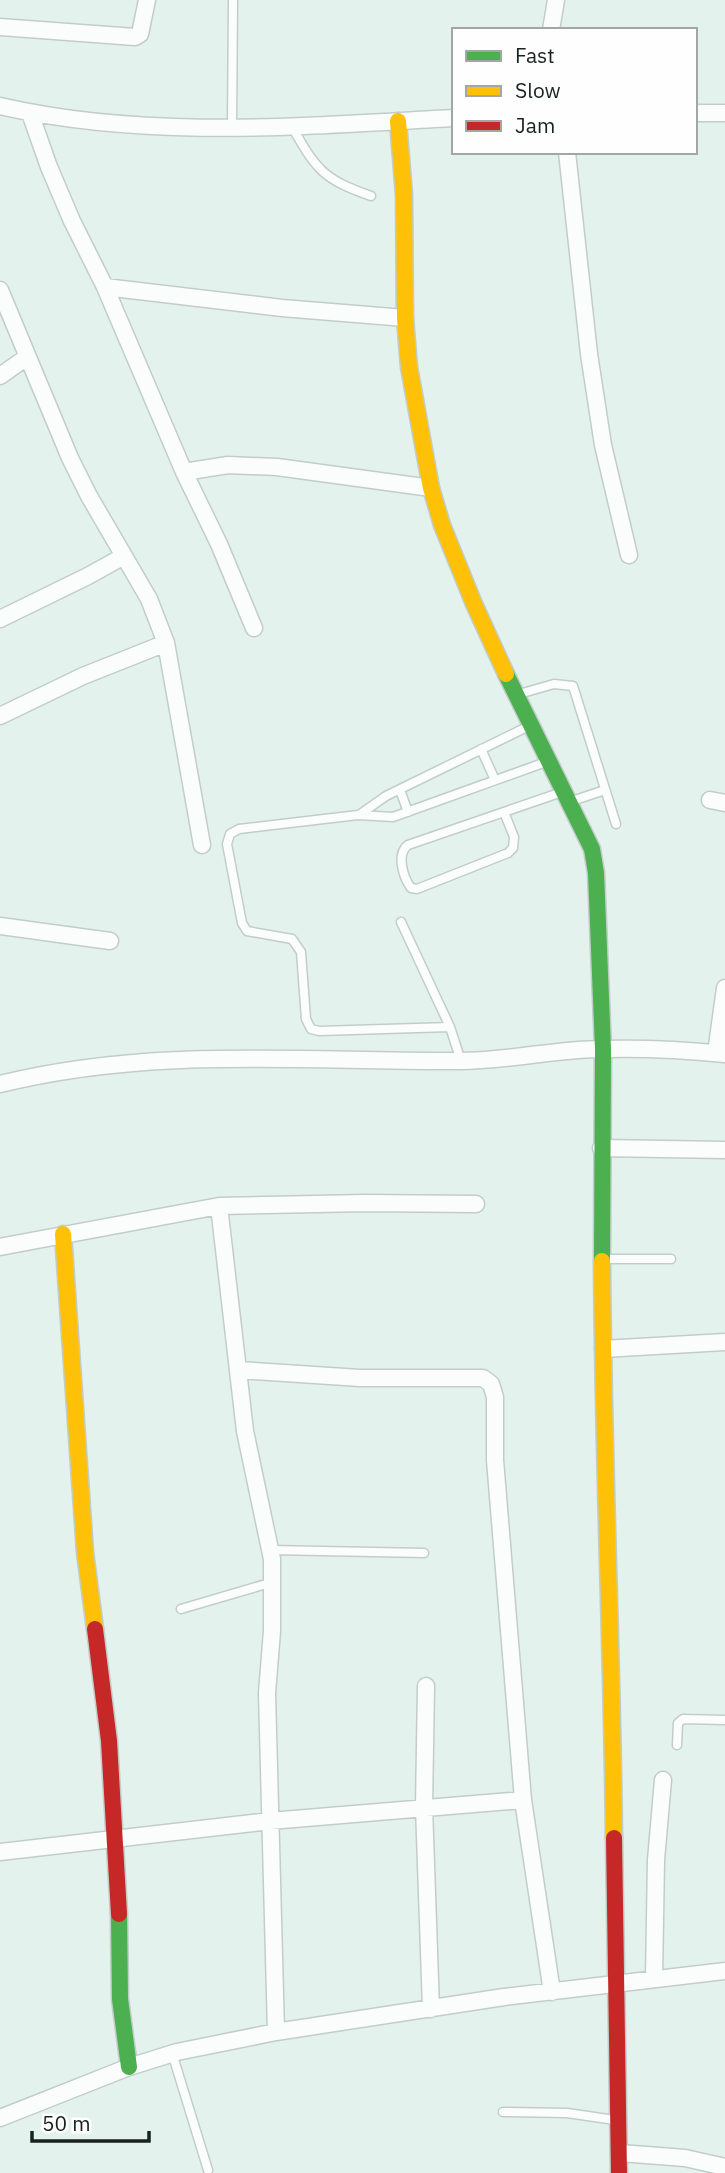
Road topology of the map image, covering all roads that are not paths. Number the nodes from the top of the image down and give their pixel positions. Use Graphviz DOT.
graph roads {
  1 [pos="147,0"];
  2 [pos="233,0"];
  3 [pos="556,0"];
  4 [pos="0,27"];
  5 [pos="551,28"];
  6 [pos="0,106"];
  7 [pos="30,113"];
  8 [pos="697,113"];
  9 [pos="725,113"];
  10 [pos="452,118"];
  11 [pos="398,121"];
  12 [pos="290,125"];
  13 [pos="232,127"];
  14 [pos="567,154"];
  15 [pos="371,196"];
  16 [pos="104,287"];
  17 [pos="0,290"];
  18 [pos="405,318"];
  19 [pos="27,357"];
  20 [pos="0,376"];
  21 [pos="184,472"];
  22 [pos="431,488"];
  23 [pos="629,555"];
  24 [pos="124,556"];
  25 [pos="0,619"];
  26 [pos="254,628"];
  27 [pos="166,643"];
  28 [pos="516,695"];
  29 [pos="0,716"];
  30 [pos="530,726"];
  31 [pos="481,749"];
  32 [pos="548,761"];
  33 [pos="495,780"];
  34 [pos="400,790"];
  35 [pos="605,790"];
  36 [pos="566,797"];
  37 [pos="408,812"];
  38 [pos="504,812"];
  39 [pos="358,815"];
  40 [pos="616,824"];
  41 [pos="202,845"];
  42 [pos="401,922"];
  43 [pos="0,926"];
  44 [pos="110,941"];
  45 [pos="725,988"];
  46 [pos="450,1027"];
  47 [pos="603,1049"];
  48 [pos="721,1054"];
  49 [pos="461,1062"];
  50 [pos="0,1084"];
  51 [pos="601,1147"];
  52 [pos="725,1150"];
  53 [pos="476,1204"];
  54 [pos="219,1206"];
  55 [pos="62,1234"];
  56 [pos="0,1247"];
  57 [pos="601,1259"];
  58 [pos="671,1259"];
  59 [pos="725,1342"];
  60 [pos="603,1349"];
  61 [pos="239,1370"];
  62 [pos="270,1550"];
  63 [pos="424,1553"];
  64 [pos="273,1582"];
  65 [pos="181,1609"];
  66 [pos="426,1686"];
  67 [pos="725,1720"];
  68 [pos="677,1745"];
  69 [pos="663,1780"];
  70 [pos="523,1800"];
  71 [pos="424,1807"];
  72 [pos="270,1821"];
  73 [pos="116,1837"];
  74 [pos="0,1852"];
  75 [pos="725,1970"];
  76 [pos="654,1978"];
  77 [pos="615,1985"];
  78 [pos="552,1992"];
  79 [pos="431,2009"];
  80 [pos="276,2032"];
  81 [pos="172,2053"];
  82 [pos="129,2067"];
  83 [pos="503,2112"];
  84 [pos="0,2118"];
  85 [pos="619,2120"];
  86 [pos="620,2153"];
  87 [pos="725,2167"];
  88 [pos="208,2170"];
  89 [pos="619,2173"];
  1 -- 4 [label="street"];
  2 -- 13 [label="lane"];
  3 -- 5 [label="street"];
  6 -- 7 [label="street"];
  7 -- 13 [label="street"];
  7 -- 16 [label="street"];
  8 -- 9 [label="street"];
  10 -- 11 [label="street"];
  11 -- 12 [label="street"];
  11 -- 18 [label="street"];
  12 -- 13 [label="street"];
  12 -- 15 [label="lane"];
  14 -- 23 [label="street"];
  16 -- 18 [label="street"];
  16 -- 21 [label="street"];
  17 -- 19 [label="street"];
  18 -- 22 [label="street"];
  19 -- 20 [label="street"];
  19 -- 24 [label="street"];
  21 -- 22 [label="street"];
  21 -- 26 [label="street"];
  22 -- 28 [label="street"];
  24 -- 25 [label="street"];
  24 -- 27 [label="street"];
  27 -- 29 [label="street"];
  27 -- 41 [label="street"];
  28 -- 30 [label="street"];
  28 -- 35 [label="lane"];
  30 -- 31 [label="lane"];
  30 -- 32 [label="street"];
  31 -- 33 [label="lane"];
  31 -- 34 [label="lane"];
  32 -- 33 [label="lane"];
  32 -- 36 [label="street"];
  33 -- 37 [label="lane"];
  34 -- 37 [label="lane"];
  34 -- 39 [label="lane"];
  35 -- 36 [label="lane"];
  35 -- 40 [label="lane"];
  36 -- 38 [label="lane"];
  36 -- 47 [label="street"];
  37 -- 39 [label="lane"];
  38 -- 38 [label="lane"];
  39 -- 46 [label="lane"];
  42 -- 46 [label="lane"];
  43 -- 44 [label="street"];
  45 -- 48 [label="street"];
  46 -- 49 [label="lane"];
  47 -- 48 [label="street"];
  47 -- 49 [label="street"];
  47 -- 51 [label="street"];
  49 -- 50 [label="street"];
  51 -- 52 [label="street"];
  51 -- 57 [label="street"];
  53 -- 54 [label="street"];
  54 -- 55 [label="street"];
  54 -- 61 [label="street"];
  55 -- 56 [label="street"];
  55 -- 73 [label="street"];
  57 -- 58 [label="lane"];
  57 -- 60 [label="street"];
  59 -- 60 [label="street"];
  60 -- 77 [label="street"];
  61 -- 62 [label="street"];
  61 -- 70 [label="street"];
  62 -- 63 [label="lane"];
  62 -- 64 [label="street"];
  64 -- 65 [label="lane"];
  64 -- 72 [label="street"];
  66 -- 71 [label="street"];
  67 -- 68 [label="lane"];
  69 -- 76 [label="street"];
  70 -- 71 [label="street"];
  70 -- 78 [label="street"];
  71 -- 72 [label="street"];
  71 -- 79 [label="street"];
  72 -- 73 [label="street"];
  72 -- 80 [label="street"];
  73 -- 74 [label="street"];
  73 -- 82 [label="street"];
  75 -- 76 [label="street"];
  76 -- 77 [label="street"];
  77 -- 78 [label="street"];
  77 -- 85 [label="street"];
  78 -- 79 [label="street"];
  79 -- 80 [label="street"];
  80 -- 81 [label="street"];
  81 -- 82 [label="street"];
  81 -- 88 [label="lane"];
  82 -- 84 [label="street"];
  83 -- 85 [label="lane"];
  85 -- 86 [label="street"];
  86 -- 87 [label="street"];
  86 -- 89 [label="street"];
}
